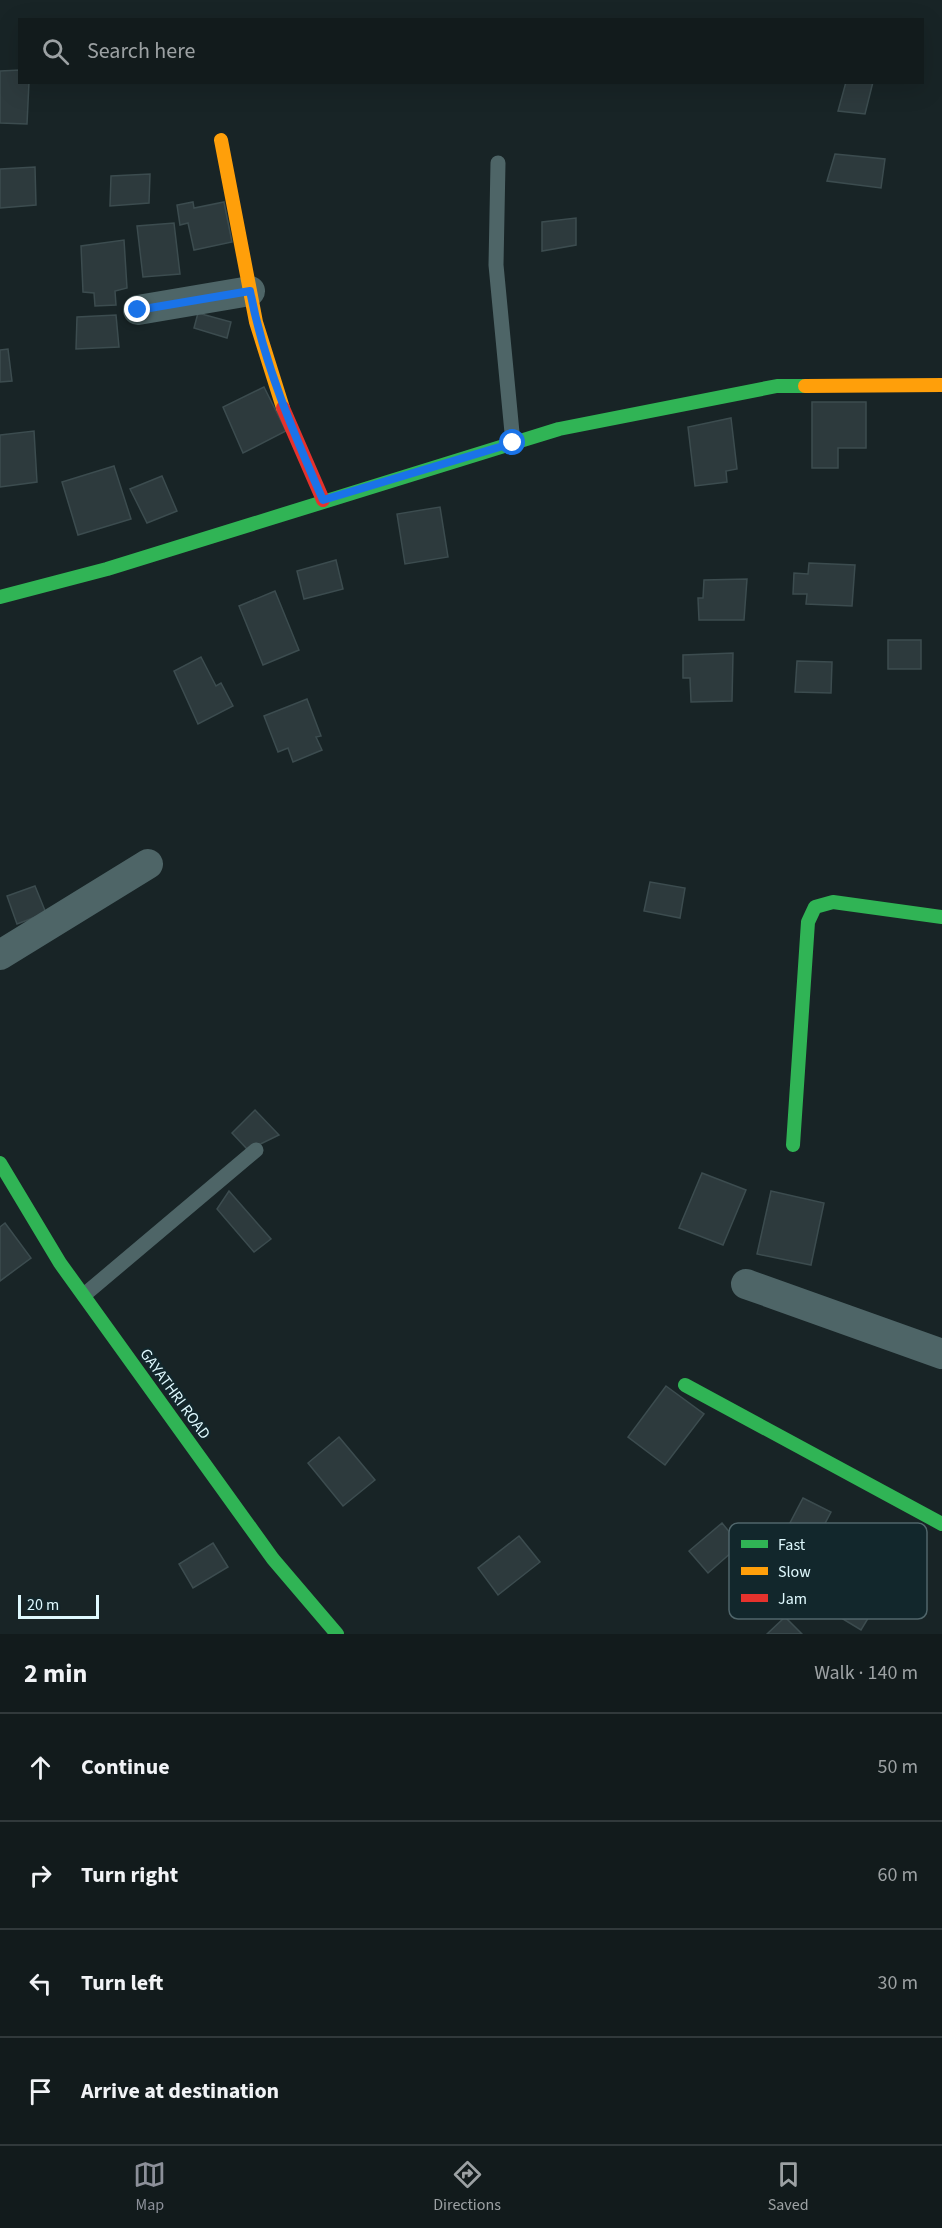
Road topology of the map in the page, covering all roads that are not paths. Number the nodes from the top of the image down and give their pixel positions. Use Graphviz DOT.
graph roads {
  1 [pos="220,140"];
  2 [pos="498,163"];
  3 [pos="250,291"];
  4 [pos="138,310"];
  5 [pos="942,386"];
  6 [pos="513,443"];
  7 [pos="323,500"];
  8 [pos="0,597"];
  9 [pos="148,864"];
  10 [pos="942,917"];
  11 [pos="0,955"];
  12 [pos="793,1145"];
  13 [pos="256,1150"];
  14 [pos="0,1163"];
  15 [pos="746,1284"];
  16 [pos="84,1295"];
  17 [pos="942,1354"];
  18 [pos="685,1385"];
  19 [pos="942,1524"];
  20 [pos="337,1634"];
  1 -- 3 [label="street"];
  2 -- 6 [label="lane"];
  3 -- 4 [label="street"];
  3 -- 7 [label="street"];
  5 -- 6 [label="street"];
  6 -- 7 [label="street"];
  7 -- 8 [label="street"];
  9 -- 11 [label="street"];
  10 -- 12 [label="street"];
  13 -- 16 [label="lane"];
  14 -- 16 [label="street, GAYATHRI ROAD"];
  15 -- 17 [label="street"];
  16 -- 20 [label="street, GAYATHRI ROAD"];
  18 -- 19 [label="street"];
}
